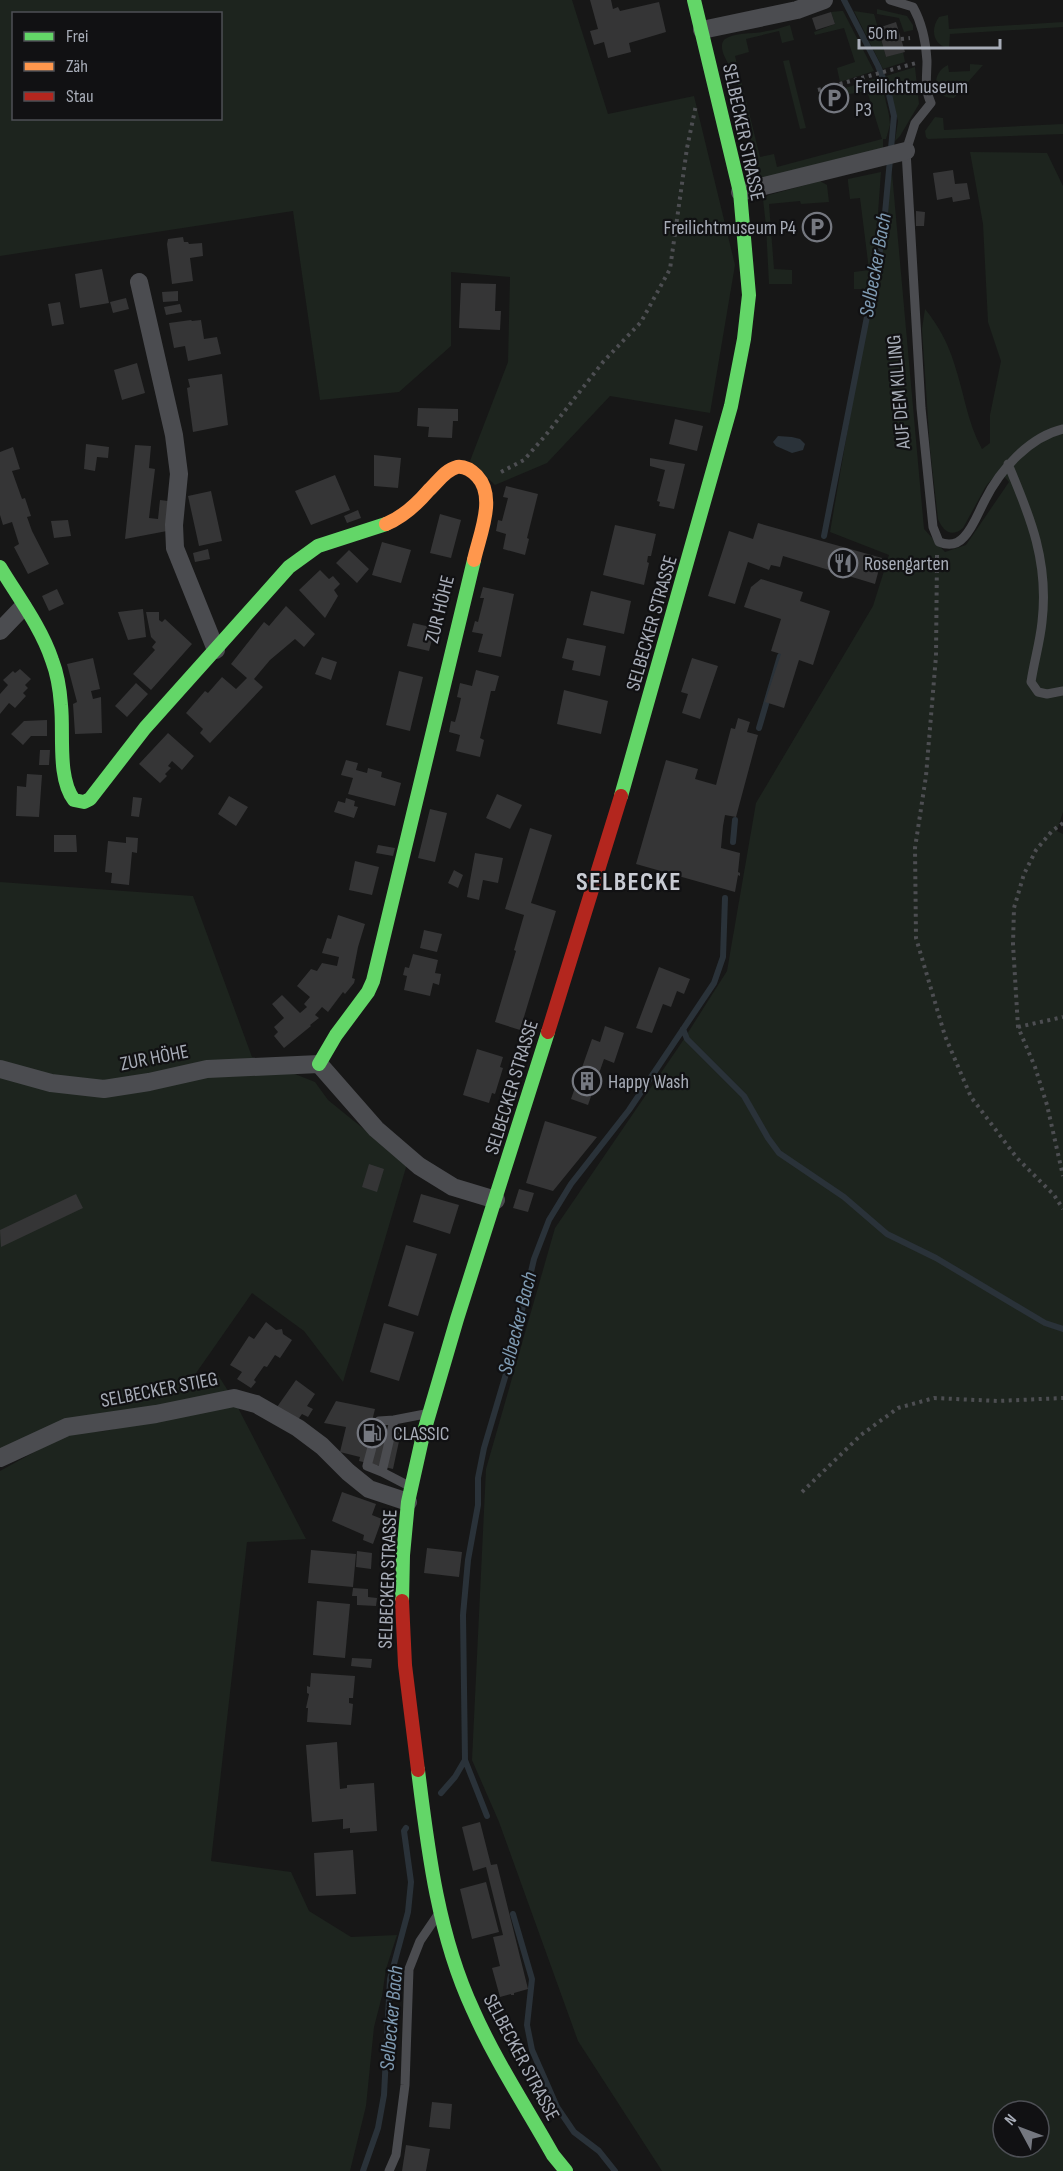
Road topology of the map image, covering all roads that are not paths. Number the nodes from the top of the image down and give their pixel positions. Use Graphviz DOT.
graph roads {
  1 [pos="694,0"];
  2 [pos="824,0"];
  3 [pos="890,0"];
  4 [pos="702,30"];
  5 [pos="894,154"];
  6 [pos="740,192"];
  7 [pos="139,282"];
  8 [pos="1063,429"];
  9 [pos="1008,464"];
  10 [pos="0,567"];
  11 [pos="23,607"];
  12 [pos="0,631"];
  13 [pos="216,650"];
  14 [pos="1063,692"];
  15 [pos="319,1064"];
  16 [pos="0,1069"];
  17 [pos="496,1200"];
  18 [pos="429,1414"];
  19 [pos="394,1420"];
  20 [pos="0,1458"];
  21 [pos="382,1472"];
  22 [pos="410,1494"];
  23 [pos="441,1910"];
  24 [pos="389,2171"];
  25 [pos="566,2171"];
  1 -- 4 [label="main road, SELBECKER STRASSE"];
  2 -- 4 [label="street"];
  3 -- 5 [label="lane"];
  4 -- 6 [label="main road, SELBECKER STRASSE"];
  5 -- 6 [label="street"];
  5 -- 9 [label="lane, AUF DEM KILLING"];
  6 -- 17 [label="main road, SELBECKER STRASSE"];
  7 -- 13 [label="street"];
  8 -- 9 [label="lane"];
  9 -- 14 [label="lane"];
  10 -- 11 [label="main road, ZUR HÖHE"];
  11 -- 12 [label="street"];
  11 -- 13 [label="main road, ZUR HÖHE"];
  13 -- 15 [label="main road, ZUR HÖHE"];
  15 -- 16 [label="street, ZUR HÖHE"];
  15 -- 17 [label="street"];
  17 -- 18 [label="main road, SELBECKER STRASSE"];
  18 -- 19 [label="lane"];
  18 -- 22 [label="main road, SELBECKER STRASSE"];
  19 -- 21 [label="lane"];
  19 -- 21 [label="lane"];
  20 -- 22 [label="street, SELBECKER STIEG"];
  21 -- 22 [label="lane"];
  22 -- 23 [label="main road, SELBECKER STRASSE"];
  23 -- 24 [label="lane"];
  23 -- 25 [label="main road, SELBECKER STRASSE"];
}
